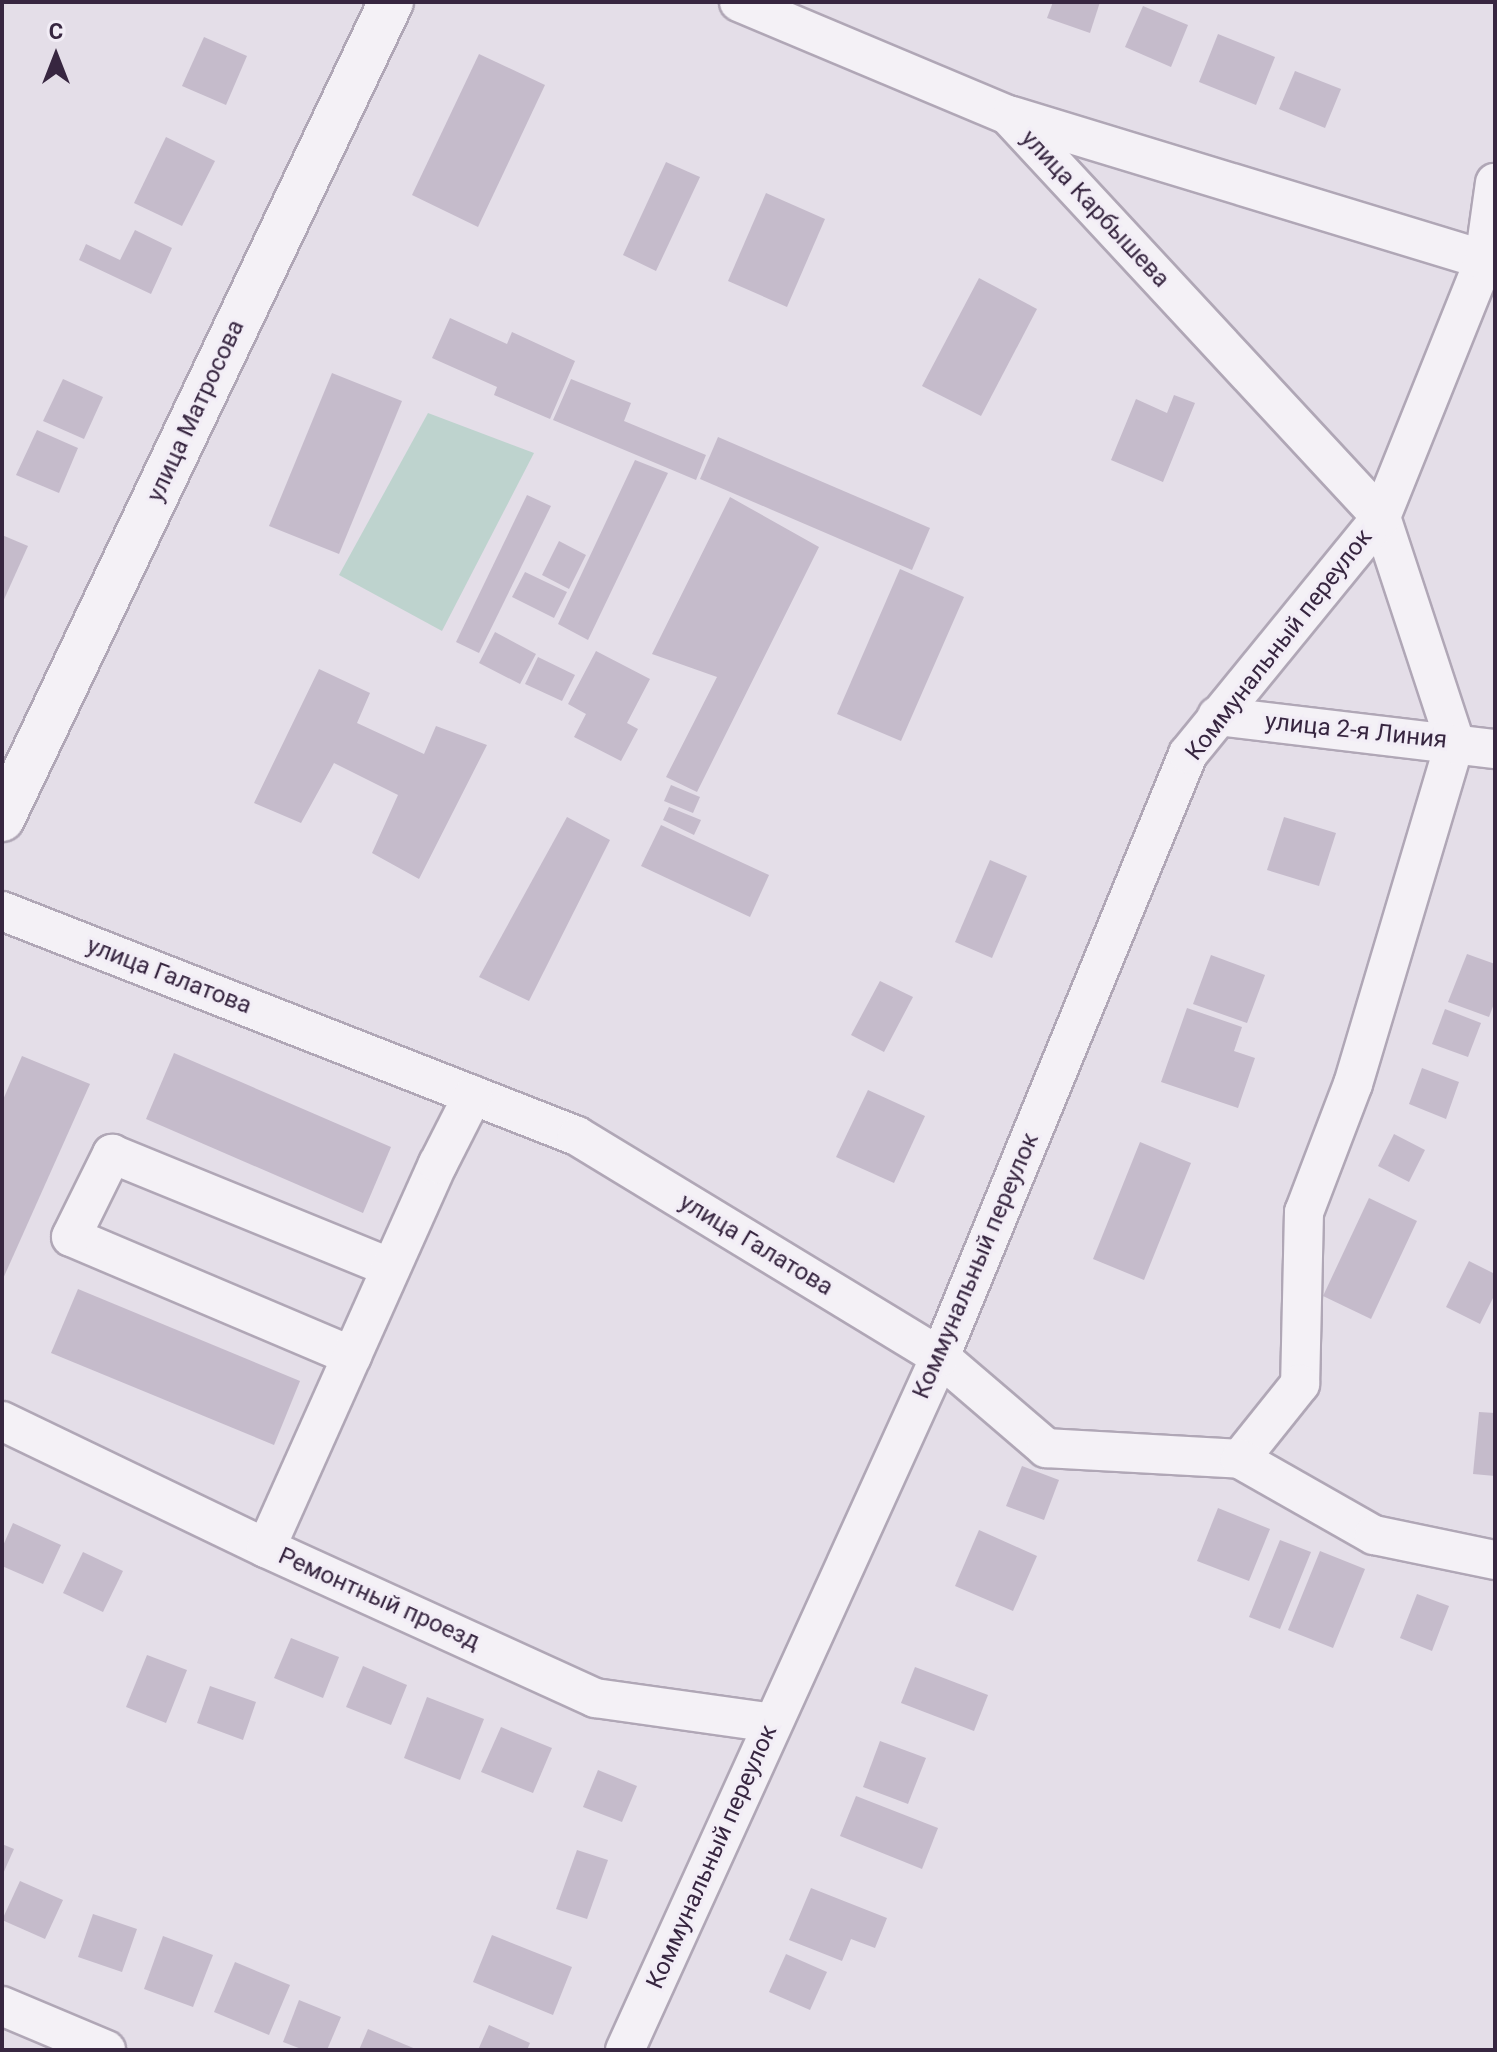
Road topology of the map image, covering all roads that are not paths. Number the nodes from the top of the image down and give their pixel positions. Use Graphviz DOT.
graph roads {
  1 [pos="391,2"];
  2 [pos="739,2"];
  3 [pos="1008,115"];
  4 [pos="1495,183"];
  5 [pos="1489,262"];
  6 [pos="1381,517"];
  7 [pos="1217,716"];
  8 [pos="1455,742"];
  9 [pos="1495,749"];
  10 [pos="2,819"];
  11 [pos="2,911"];
  12 [pos="473,1095"];
  13 [pos="391,1268"];
  14 [pos="352,1356"];
  15 [pos="940,1357"];
  16 [pos="2,1421"];
  17 [pos="1240,1459"];
  18 [pos="266,1548"];
  19 [pos="1495,1560"];
  20 [pos="772,1723"];
  21 [pos="2,2006"];
  22 [pos="106,2050"];
  23 [pos="625,2050"];
  1 -- 10 [label="street, улица Матросова"];
  2 -- 3 [label="street, улица Карбышева"];
  3 -- 5 [label="street"];
  3 -- 6 [label="street, улица Карбышева"];
  4 -- 5 [label="street, Коммунальный переулок"];
  5 -- 6 [label="street, Коммунальный переулок"];
  6 -- 7 [label="street, Коммунальный переулок"];
  6 -- 8 [label="street, Коммунальный переулок"];
  7 -- 8 [label="street, улица 2-я Линия"];
  7 -- 15 [label="street, Коммунальный переулок"];
  8 -- 9 [label="street, улица 2-я Линия"];
  8 -- 17 [label="street"];
  11 -- 12 [label="street, улица Галатова"];
  12 -- 13 [label="street"];
  12 -- 15 [label="street, улица Галатова"];
  13 -- 14 [label="street"];
  13 -- 14 [label="street"];
  14 -- 18 [label="street"];
  15 -- 17 [label="street, улица Галатова"];
  15 -- 20 [label="street, Коммунальный переулок"];
  16 -- 18 [label="street, Ремонтный проезд"];
  17 -- 19 [label="street, улица Галатова"];
  18 -- 20 [label="street, Ремонтный проезд"];
  20 -- 23 [label="street, Коммунальный переулок"];
  21 -- 22 [label="street"];
}
